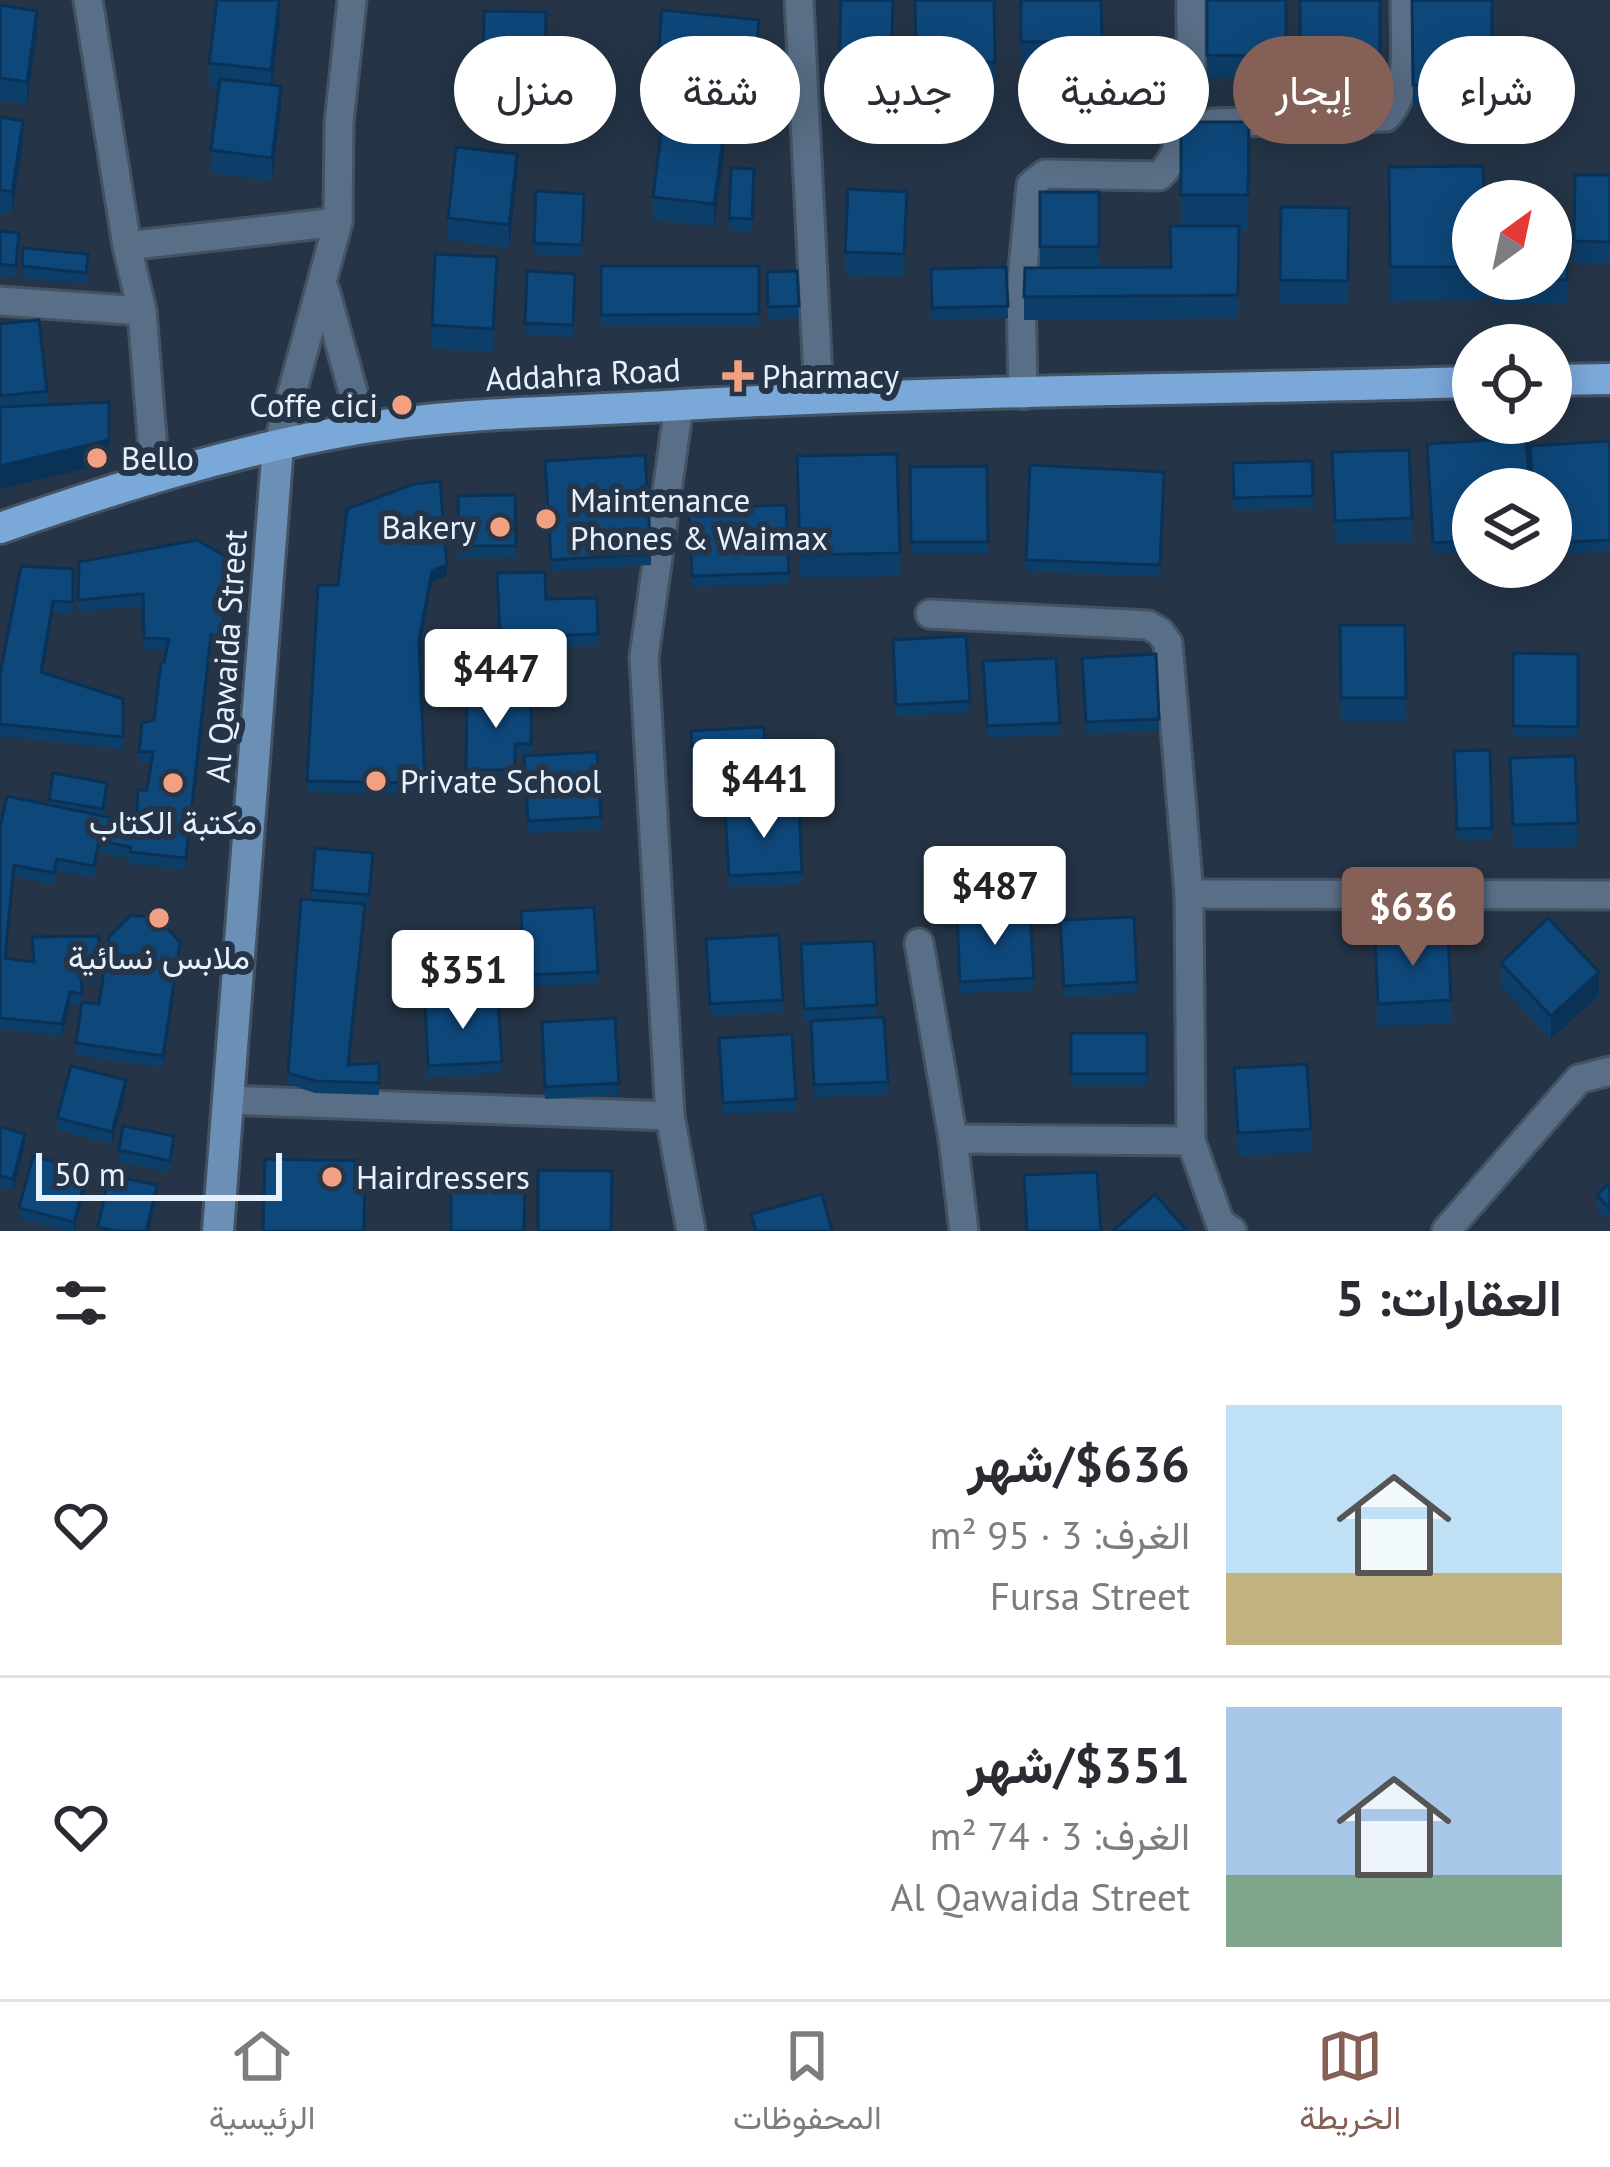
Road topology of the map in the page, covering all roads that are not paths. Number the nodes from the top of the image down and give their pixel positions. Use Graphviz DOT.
graph roads {
  1 [pos="88,0"];
  2 [pos="352,0"];
  3 [pos="799,0"];
  4 [pos="1191,0"];
  5 [pos="1405,0"];
  6 [pos="1190,36"];
  7 [pos="1209,123"];
  8 [pos="1179,144"];
  9 [pos="338,222"];
  10 [pos="127,247"];
  11 [pos="324,286"];
  12 [pos="0,301"];
  13 [pos="142,311"];
  14 [pos="1610,379"];
  15 [pos="1572,380"];
  16 [pos="1452,383"];
  17 [pos="1023,394"];
  18 [pos="819,396"];
  19 [pos="679,405"];
  20 [pos="363,428"];
  21 [pos="278,445"];
  22 [pos="155,475"];
  23 [pos="0,528"];
  24 [pos="930,614"];
  25 [pos="1190,893"];
  26 [pos="1610,895"];
  27 [pos="920,943"];
  28 [pos="1610,1071"];
  29 [pos="228,1100"];
  30 [pos="670,1116"];
  31 [pos="953,1139"];
  32 [pos="1191,1141"];
  33 [pos="218,1231"];
  34 [pos="691,1231"];
  35 [pos="964,1231"];
  36 [pos="1232,1231"];
  37 [pos="1446,1231"];
  1 -- 10 [label="street"];
  2 -- 9 [label="street"];
  3 -- 18 [label="street"];
  4 -- 6 [label="street"];
  5 -- 7 [label="street"];
  8 -- 17 [label="street"];
  9 -- 10 [label="street"];
  9 -- 11 [label="street"];
  10 -- 13 [label="street"];
  11 -- 20 [label="street"];
  11 -- 21 [label="street"];
  12 -- 13 [label="street"];
  13 -- 22 [label="street"];
  14 -- 15 [label="main road"];
  16 -- 17 [label="main road, Addahra Road"];
  17 -- 18 [label="main road, Addahra Road"];
  18 -- 19 [label="main road, Addahra Road"];
  19 -- 20 [label="main road, Addahra Road"];
  19 -- 30 [label="street"];
  20 -- 21 [label="main road, Addahra Road"];
  21 -- 22 [label="main road, Addahra Road"];
  21 -- 29 [label="main road, Al Qawaida Street"];
  22 -- 23 [label="main road, Addahra Road"];
  24 -- 25 [label="street"];
  25 -- 26 [label="street"];
  25 -- 32 [label="street"];
  27 -- 31 [label="street"];
  28 -- 37 [label="street"];
  29 -- 30 [label="street"];
  29 -- 33 [label="main road, Al Qawaida Street"];
  30 -- 34 [label="street"];
  31 -- 32 [label="street"];
  31 -- 35 [label="street"];
  32 -- 36 [label="street"];
}
